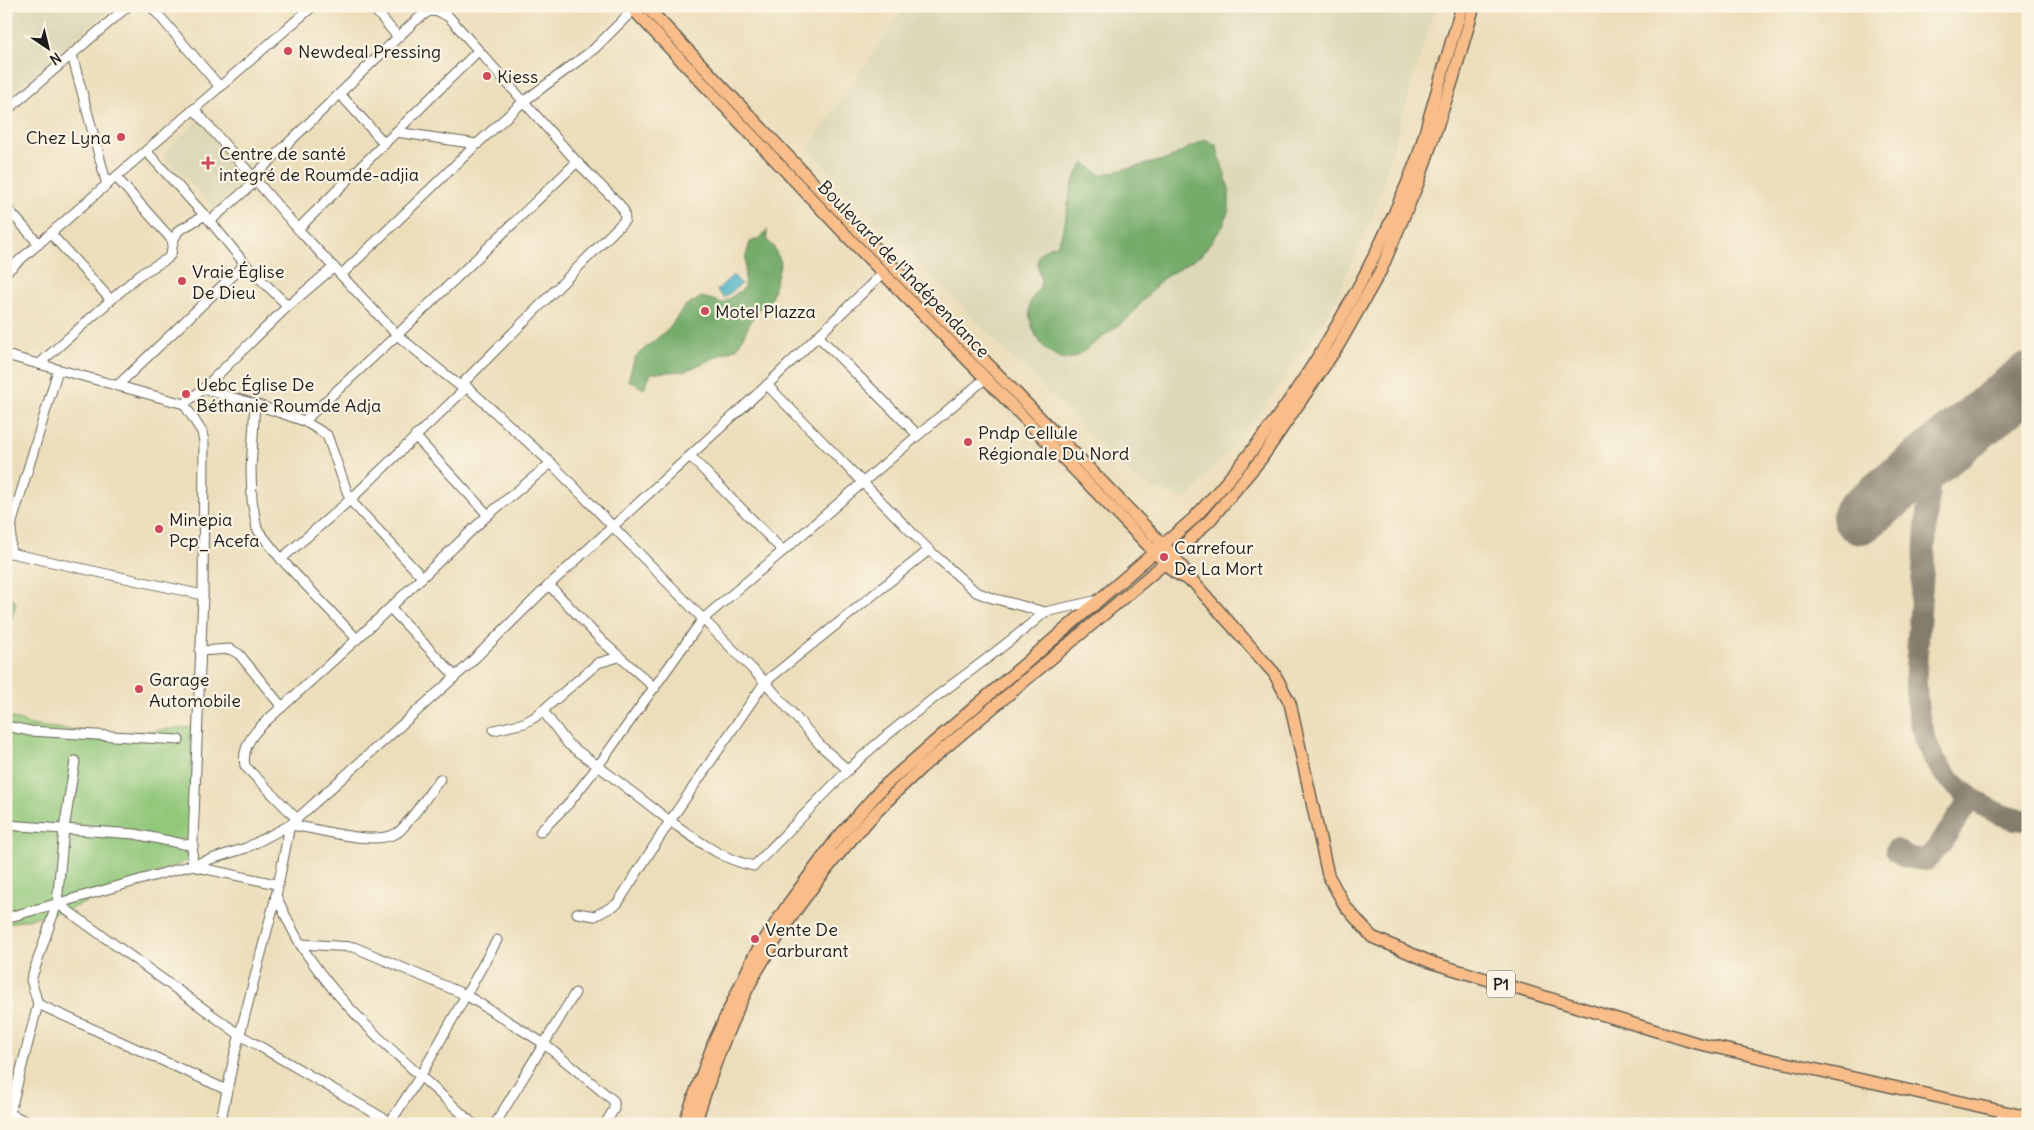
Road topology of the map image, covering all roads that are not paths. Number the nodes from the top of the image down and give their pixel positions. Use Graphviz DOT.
graph roads {
  1 [pos="128,6"];
  2 [pos="152,6"];
  3 [pos="313,6"];
  4 [pos="372,6"];
  5 [pos="646,6"];
  6 [pos="1462,6"];
  7 [pos="1474,6"];
  8 [pos="631,8"];
  9 [pos="398,36"];
  10 [pos="478,51"];
  11 [pos="72,54"];
  12 [pos="220,87"];
  13 [pos="340,94"];
  14 [pos="523,102"];
  15 [pos="194,109"];
  16 [pos="6,112"];
  17 [pos="396,132"];
  18 [pos="385,144"];
  19 [pos="477,144"];
  20 [pos="146,151"];
  21 [pos="577,162"];
  22 [pos="116,177"];
  23 [pos="255,178"];
  24 [pos="107,185"];
  25 [pos="6,207"];
  26 [pos="207,218"];
  27 [pos="298,229"];
  28 [pos="51,234"];
  29 [pos="173,241"];
  30 [pos="39,244"];
  31 [pos="245,264"];
  32 [pos="334,267"];
  33 [pos="6,272"];
  34 [pos="883,273"];
  35 [pos="341,275"];
  36 [pos="111,300"];
  37 [pos="288,306"];
  38 [pos="397,336"];
  39 [pos="818,336"];
  40 [pos="6,355"];
  41 [pos="39,364"];
  42 [pos="58,370"];
  43 [pos="986,378"];
  44 [pos="767,385"];
  45 [pos="117,386"];
  46 [pos="463,386"];
  47 [pos="203,389"];
  48 [pos="184,404"];
  49 [pos="255,404"];
  50 [pos="304,421"];
  51 [pos="918,434"];
  52 [pos="415,436"];
  53 [pos="690,456"];
  54 [pos="551,463"];
  55 [pos="865,482"];
  56 [pos="350,500"];
  57 [pos="488,515"];
  58 [pos="612,528"];
  59 [pos="1150,531"];
  60 [pos="1178,533"];
  61 [pos="1160,549"];
  62 [pos="929,550"];
  63 [pos="783,551"];
  64 [pos="8,553"];
  65 [pos="280,559"];
  66 [pos="1169,559"];
  67 [pos="422,577"];
  68 [pos="550,585"];
  69 [pos="203,595"];
  70 [pos="1102,599"];
  71 [pos="391,609"];
  72 [pos="1045,612"];
  73 [pos="704,619"];
  74 [pos="357,639"];
  75 [pos="200,651"];
  76 [pos="620,657"];
  77 [pos="455,676"];
  78 [pos="765,682"];
  79 [pos="655,688"];
  80 [pos="282,707"];
  81 [pos="543,711"];
  82 [pos="6,726"];
  83 [pos="494,730"];
  84 [pos="179,740"];
  85 [pos="75,761"];
  86 [pos="598,766"];
  87 [pos="848,770"];
  88 [pos="440,778"];
  89 [pos="670,821"];
  90 [pos="294,822"];
  91 [pos="6,825"];
  92 [pos="64,829"];
  93 [pos="540,832"];
  94 [pos="193,846"];
  95 [pos="192,866"];
  96 [pos="276,884"];
  97 [pos="276,896"];
  98 [pos="57,903"];
  99 [pos="577,913"];
  100 [pos="6,918"];
  101 [pos="497,940"];
  102 [pos="300,944"];
  103 [pos="574,993"];
  104 [pos="466,995"];
  105 [pos="38,1004"];
  106 [pos="240,1035"];
  107 [pos="543,1043"];
  108 [pos="422,1075"];
  109 [pos="227,1090"];
  110 [pos="2009,1112"];
  111 [pos="10,1114"];
  112 [pos="2028,1117"];
  113 [pos="389,1123"];
  114 [pos="7,1124"];
  115 [pos="31,1124"];
  116 [pos="220,1124"];
  117 [pos="473,1124"];
  118 [pos="494,1124"];
  119 [pos="605,1124"];
  120 [pos="684,1124"];
  121 [pos="695,1124"];
  122 [pos="1996,1124"];
  1 -- 11 [label="street"];
  2 -- 12 [label="street"];
  3 -- 12 [label="street"];
  4 -- 9 [label="street"];
  5 -- 59 [label="main road, Boulevard de l'Indépendance"];
  6 -- 60 [label="main road"];
  7 -- 66 [label="main road"];
  8 -- 14 [label="street"];
  8 -- 34 [label="main road, Boulevard de l'Indépendance"];
  9 -- 10 [label="street"];
  9 -- 13 [label="street"];
  10 -- 14 [label="street"];
  10 -- 17 [label="street"];
  11 -- 16 [label="street"];
  11 -- 24 [label="street"];
  12 -- 15 [label="street"];
  13 -- 18 [label="street"];
  13 -- 23 [label="street"];
  14 -- 19 [label="street"];
  14 -- 21 [label="street"];
  15 -- 20 [label="street"];
  15 -- 23 [label="street"];
  17 -- 18 [label="street"];
  17 -- 19 [label="street"];
  18 -- 27 [label="street"];
  19 -- 35 [label="street"];
  20 -- 22 [label="street"];
  20 -- 26 [label="street"];
  21 -- 38 [label="street"];
  21 -- 46 [label="street"];
  22 -- 24 [label="street"];
  22 -- 29 [label="street"];
  23 -- 26 [label="street"];
  23 -- 27 [label="street"];
  24 -- 28 [label="street"];
  25 -- 30 [label="street"];
  26 -- 29 [label="street"];
  26 -- 31 [label="street"];
  27 -- 32 [label="street"];
  28 -- 30 [label="street"];
  28 -- 36 [label="street"];
  29 -- 36 [label="street"];
  30 -- 33 [label="street"];
  31 -- 37 [label="street"];
  31 -- 45 [label="street"];
  32 -- 35 [label="street"];
  32 -- 37 [label="street"];
  34 -- 39 [label="street"];
  34 -- 43 [label="main road, Boulevard de l'Indépendance"];
  35 -- 38 [label="street"];
  36 -- 41 [label="street"];
  37 -- 47 [label="street"];
  38 -- 46 [label="street"];
  38 -- 50 [label="street"];
  39 -- 44 [label="street"];
  39 -- 51 [label="street"];
  40 -- 41 [label="street"];
  41 -- 42 [label="street"];
  42 -- 45 [label="street"];
  42 -- 64 [label="street"];
  43 -- 51 [label="street"];
  43 -- 61 [label="main road, Boulevard de l'Indépendance"];
  44 -- 53 [label="street"];
  44 -- 55 [label="street"];
  45 -- 48 [label="street"];
  46 -- 52 [label="street"];
  46 -- 54 [label="street"];
  47 -- 48 [label="street"];
  47 -- 49 [label="street"];
  48 -- 69 [label="street"];
  49 -- 50 [label="street"];
  49 -- 65 [label="street"];
  50 -- 56 [label="street"];
  51 -- 55 [label="street"];
  52 -- 56 [label="street"];
  52 -- 57 [label="street"];
  53 -- 58 [label="street"];
  53 -- 63 [label="street"];
  54 -- 57 [label="street"];
  54 -- 58 [label="street"];
  55 -- 62 [label="street"];
  55 -- 63 [label="street"];
  56 -- 65 [label="street"];
  56 -- 67 [label="street"];
  57 -- 67 [label="street"];
  58 -- 68 [label="street"];
  58 -- 73 [label="street"];
  59 -- 60 [label="main road"];
  59 -- 61 [label="main road, Boulevard de l'Indépendance"];
  60 -- 61 [label="main road"];
  61 -- 66 [label="main road"];
  61 -- 70 [label="main road"];
  62 -- 72 [label="street"];
  62 -- 78 [label="street"];
  63 -- 73 [label="street"];
  64 -- 69 [label="street"];
  65 -- 74 [label="street"];
  66 -- 110 [label="main road, P1"];
  66 -- 121 [label="main road"];
  67 -- 71 [label="street"];
  68 -- 76 [label="street"];
  68 -- 77 [label="street"];
  69 -- 75 [label="street"];
  70 -- 72 [label="street"];
  70 -- 120 [label="main road"];
  71 -- 74 [label="street"];
  71 -- 77 [label="street"];
  72 -- 87 [label="street"];
  73 -- 78 [label="street"];
  73 -- 79 [label="street"];
  74 -- 80 [label="street"];
  75 -- 80 [label="street"];
  75 -- 94 [label="street"];
  76 -- 79 [label="street"];
  76 -- 81 [label="street"];
  77 -- 90 [label="street"];
  78 -- 87 [label="street"];
  78 -- 89 [label="street"];
  79 -- 86 [label="street"];
  80 -- 90 [label="street"];
  81 -- 83 [label="street"];
  81 -- 86 [label="street"];
  82 -- 84 [label="street"];
  85 -- 92 [label="street"];
  86 -- 89 [label="street"];
  86 -- 93 [label="street"];
  87 -- 89 [label="street"];
  88 -- 90 [label="street"];
  89 -- 99 [label="street"];
  90 -- 95 [label="street"];
  90 -- 96 [label="street"];
  91 -- 92 [label="street"];
  92 -- 94 [label="street"];
  92 -- 98 [label="street"];
  94 -- 95 [label="street"];
  95 -- 96 [label="street"];
  95 -- 98 [label="street"];
  96 -- 97 [label="street"];
  97 -- 102 [label="street"];
  97 -- 106 [label="street"];
  98 -- 100 [label="street"];
  98 -- 105 [label="street"];
  98 -- 106 [label="street"];
  101 -- 104 [label="street"];
  102 -- 104 [label="street"];
  102 -- 108 [label="street"];
  103 -- 107 [label="street"];
  104 -- 107 [label="street"];
  104 -- 108 [label="street"];
  105 -- 109 [label="street"];
  105 -- 111 [label="street"];
  106 -- 109 [label="street"];
  106 -- 113 [label="street"];
  107 -- 118 [label="street"];
  107 -- 119 [label="street"];
  108 -- 113 [label="street"];
  108 -- 117 [label="street"];
  109 -- 116 [label="street"];
  110 -- 112 [label="main road, P1"];
  110 -- 122 [label="street"];
  111 -- 114 [label="street"];
  111 -- 115 [label="street"];
}
